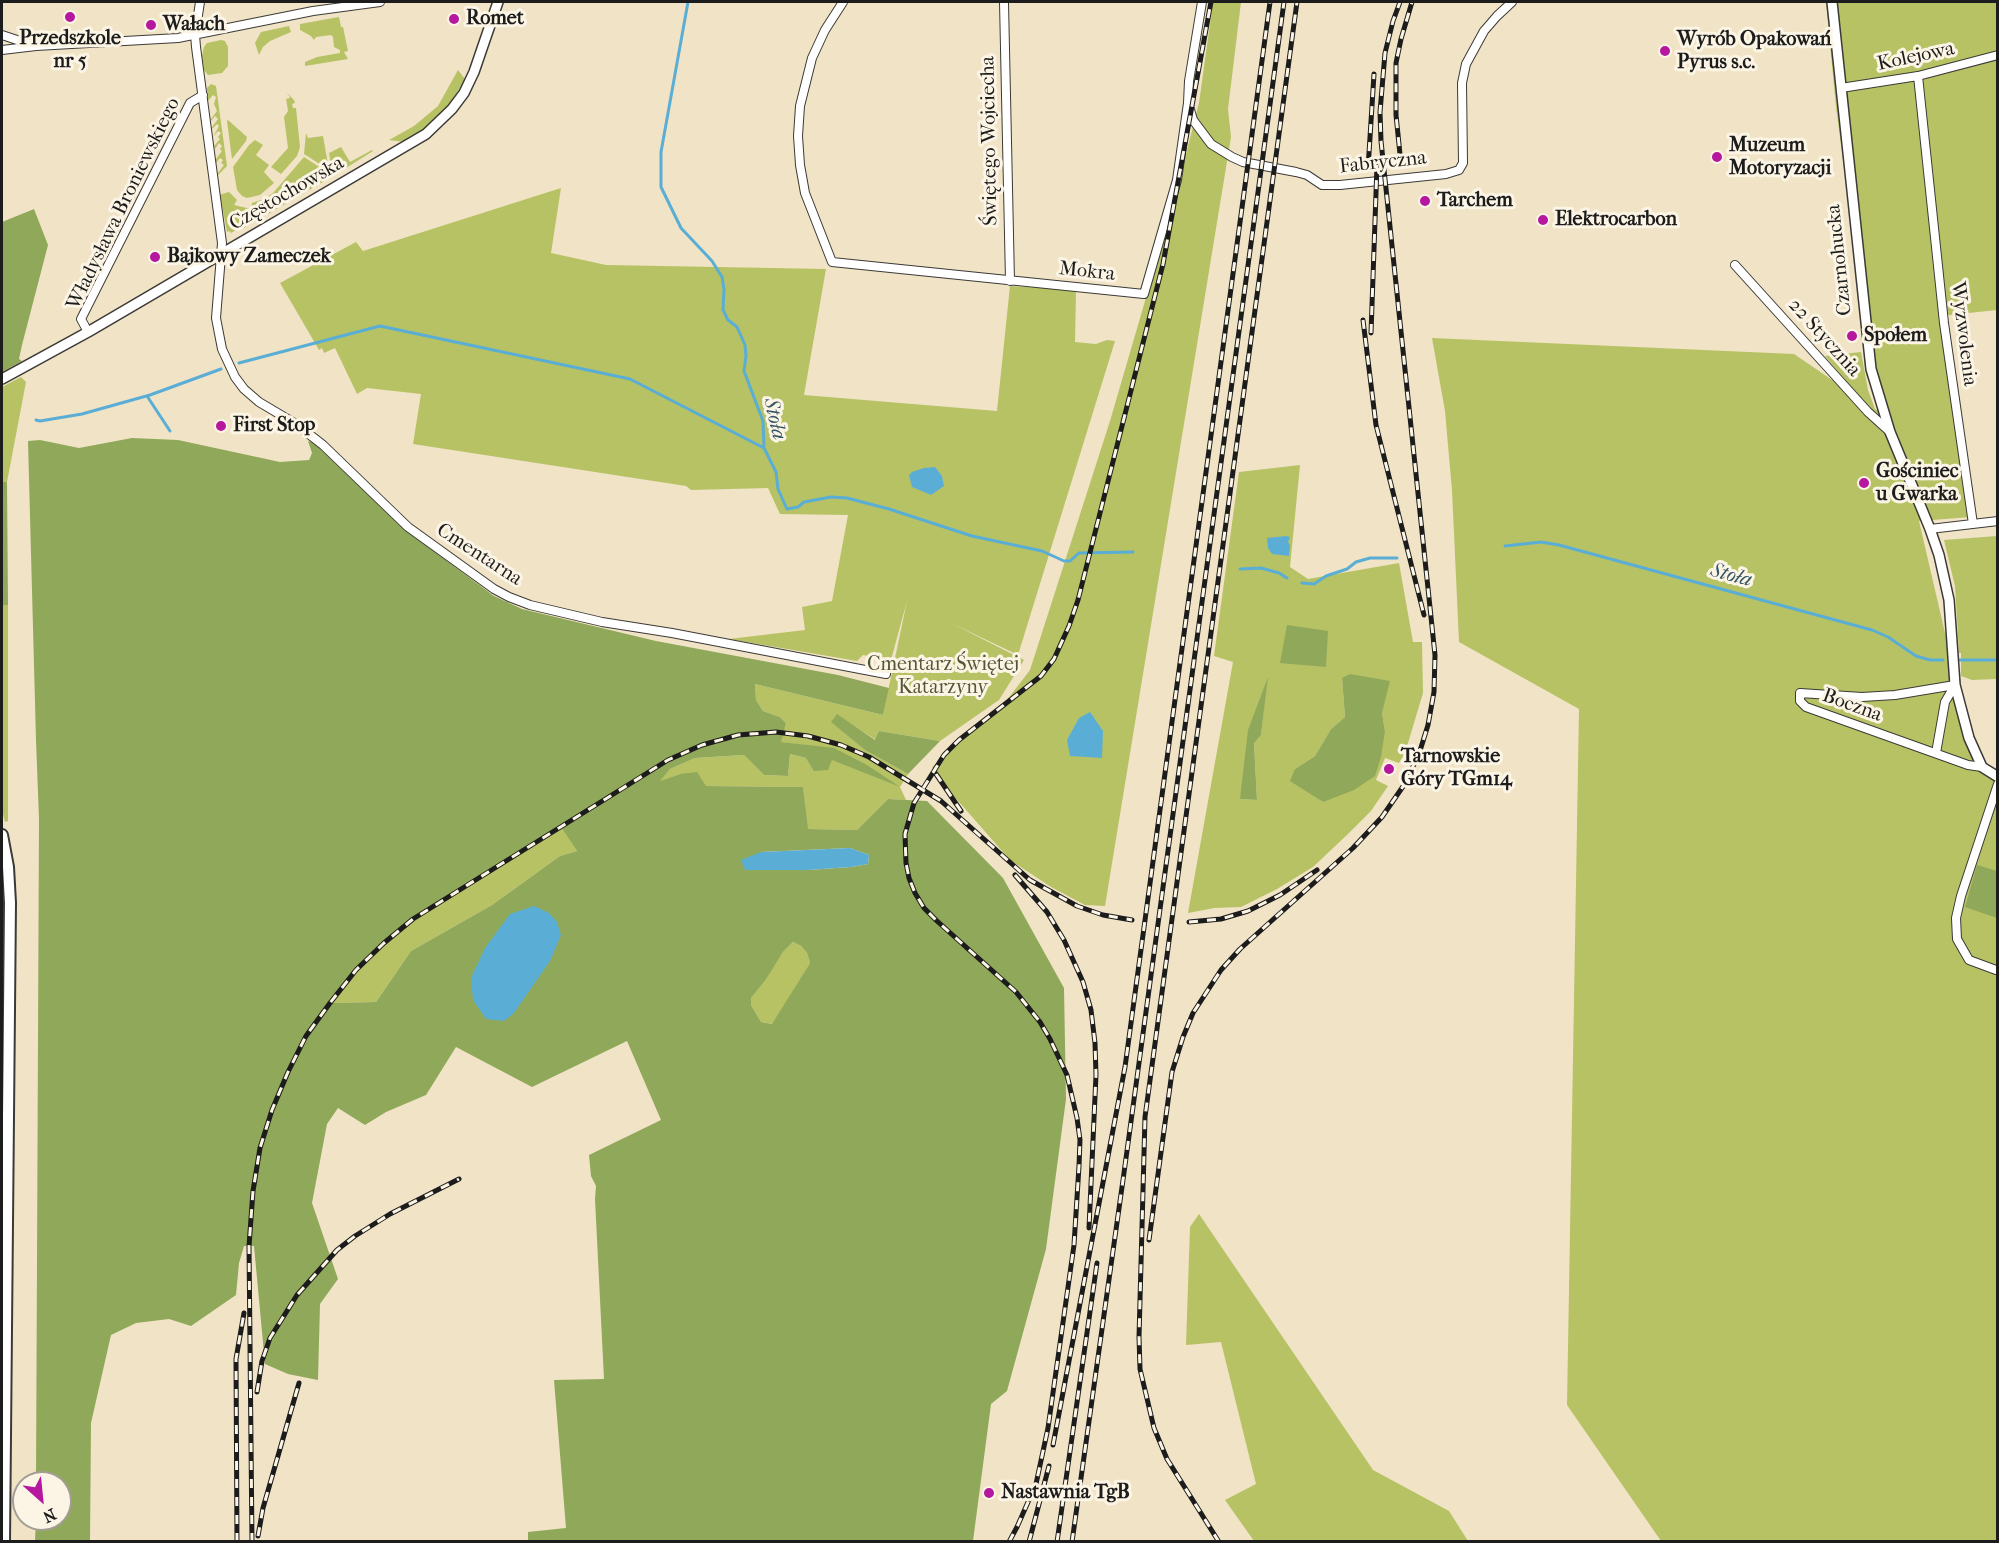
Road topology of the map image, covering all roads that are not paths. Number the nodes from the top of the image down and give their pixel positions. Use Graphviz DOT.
graph roads {
  1 [pos="200,2"];
  2 [pos="380,2"];
  3 [pos="498,2"];
  4 [pos="843,2"];
  5 [pos="1004,2"];
  6 [pos="1202,2"];
  7 [pos="1512,2"];
  8 [pos="1832,2"];
  9 [pos="2,35"];
  10 [pos="195,35"];
  11 [pos="36,46"];
  12 [pos="2,50"];
  13 [pos="1998,55"];
  14 [pos="1918,76"];
  15 [pos="1841,88"];
  16 [pos="202,95"];
  17 [pos="1188,103"];
  18 [pos="222,253"];
  19 [pos="1735,265"];
  20 [pos="1010,280"];
  21 [pos="88,332"];
  22 [pos="2,380"];
  23 [pos="1890,432"];
  24 [pos="1998,521"];
  25 [pos="1973,524"];
  26 [pos="1930,529"];
  27 [pos="886,674"];
  28 [pos="1955,685"];
  29 [pos="1936,753"];
  30 [pos="1982,767"];
  31 [pos="1998,777"];
  32 [pos="1998,784"];
  33 [pos="2,835"];
  34 [pos="1996,970"];
  35 [pos="4,1542"];
  1 -- 10 [label="street, Władysława Broniewskiego"];
  2 -- 10 [label="street"];
  3 -- 18 [label="street, Częstochowska"];
  4 -- 20 [label="street, Mokra"];
  5 -- 20 [label="street, Świętego Wojciecha"];
  6 -- 17 [label="street, Fabryczna"];
  7 -- 17 [label="street, Fabryczna"];
  8 -- 15 [label="street, Czarnohucka"];
  9 -- 11 [label="street"];
  10 -- 11 [label="street"];
  10 -- 16 [label="street, Władysława Broniewskiego"];
  11 -- 12 [label="street"];
  13 -- 14 [label="street, Kolejowa"];
  14 -- 15 [label="street, Kolejowa"];
  14 -- 25 [label="street, Wyzwolenia"];
  15 -- 23 [label="street, Czarnohucka"];
  16 -- 18 [label="street, Władysława Broniewskiego"];
  16 -- 21 [label="street, Władysława Broniewskiego"];
  17 -- 20 [label="street, Mokra"];
  18 -- 21 [label="street, Częstochowska"];
  18 -- 27 [label="street, Cmentarna"];
  19 -- 23 [label="street, 22 Stycznia"];
  21 -- 22 [label="street, Częstochowska"];
  23 -- 26 [label="street, Czarnohucka"];
  24 -- 25 [label="street"];
  25 -- 26 [label="street"];
  26 -- 28 [label="street, Czarnohucka"];
  28 -- 29 [label="street"];
  28 -- 29 [label="street, Boczna"];
  28 -- 30 [label="street, Czarnohucka"];
  29 -- 30 [label="street, Boczna"];
  30 -- 31 [label="street"];
  32 -- 34 [label="street"];
  33 -- 35 [label="main road"];
}
